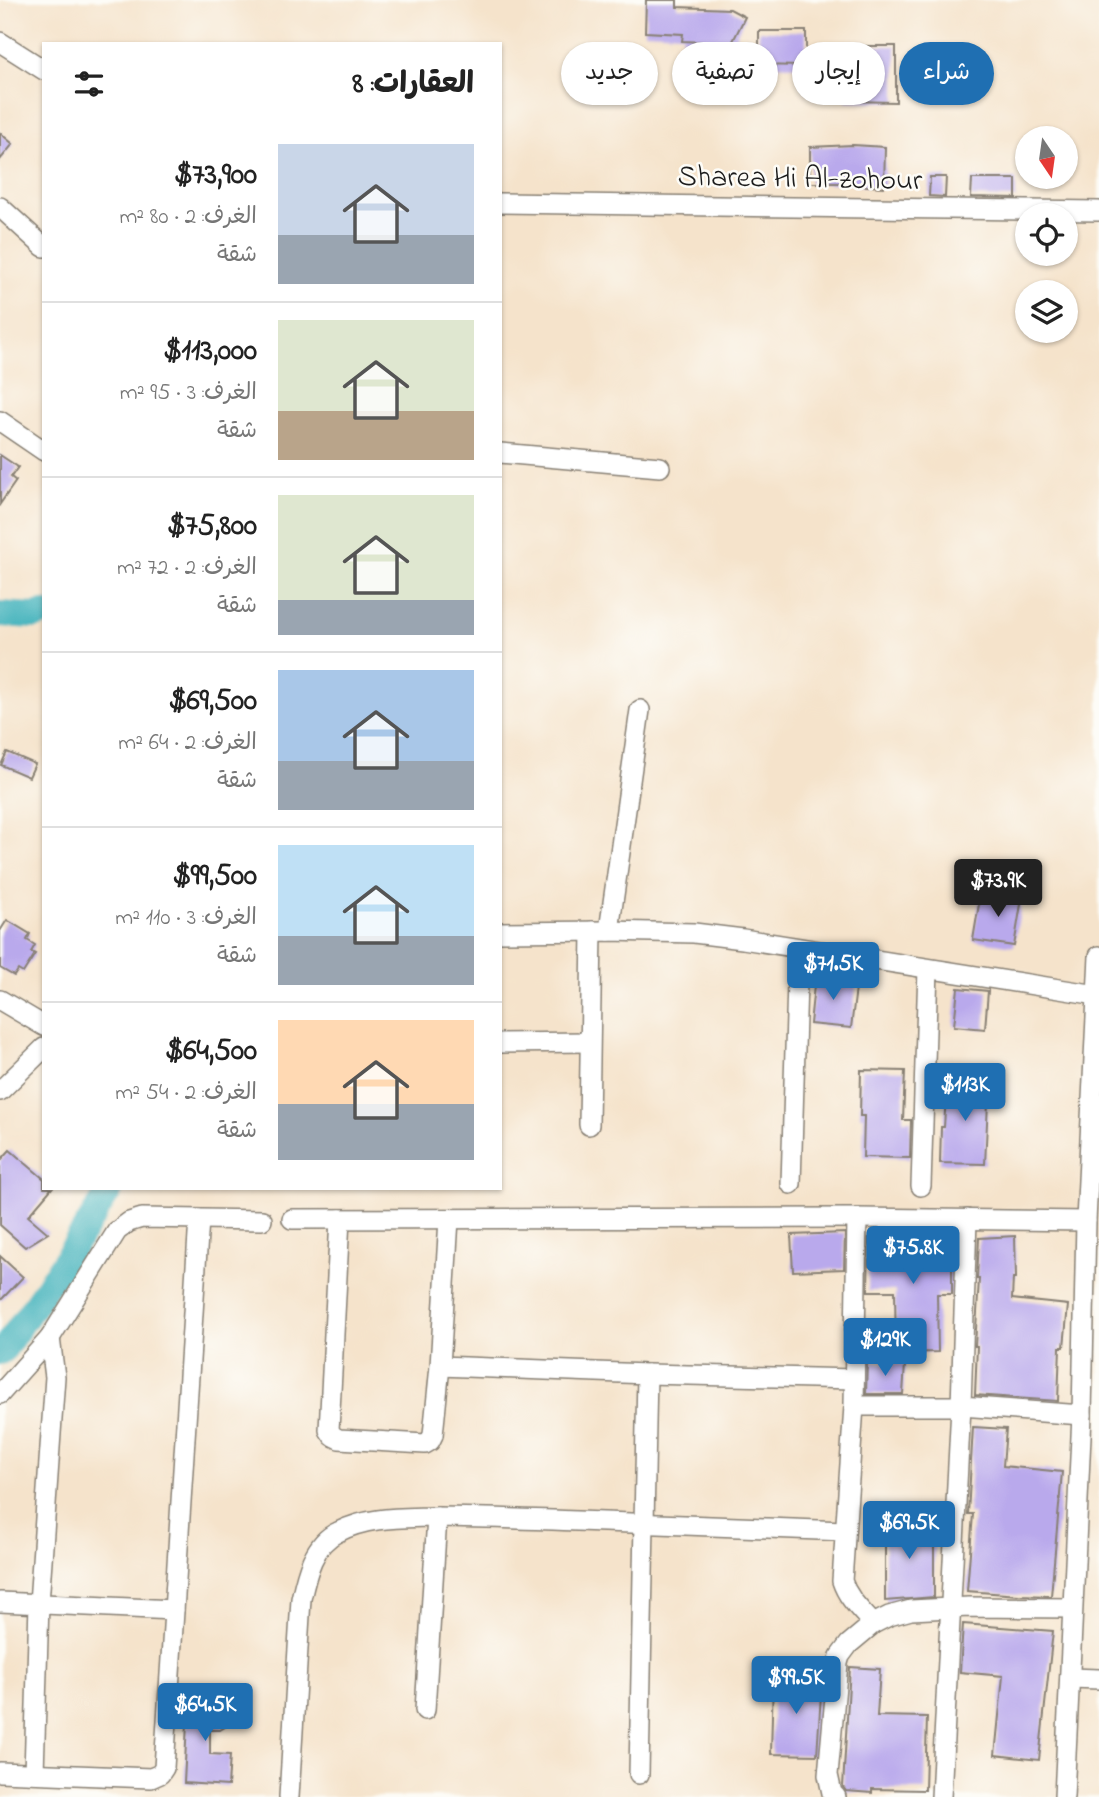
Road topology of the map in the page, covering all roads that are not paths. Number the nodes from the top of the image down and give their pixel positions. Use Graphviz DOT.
graph roads {
  1 [pos="0,42"];
  2 [pos="42,69"];
  3 [pos="502,203"];
  4 [pos="0,207"];
  5 [pos="1099,211"];
  6 [pos="42,245"];
  7 [pos="0,421"];
  8 [pos="42,450"];
  9 [pos="502,453"];
  10 [pos="660,467"];
  11 [pos="640,710"];
  12 [pos="601,931"];
  13 [pos="502,932"];
  14 [pos="798,948"];
  15 [pos="1099,956"];
  16 [pos="928,969"];
  17 [pos="1097,995"];
  18 [pos="0,1000"];
  19 [pos="42,1025"];
  20 [pos="1097,1032"];
  21 [pos="589,1042"];
  22 [pos="502,1043"];
  23 [pos="42,1050"];
  24 [pos="0,1091"];
  25 [pos="589,1125"];
  26 [pos="1094,1151"];
  27 [pos="791,1184"];
  28 [pos="921,1186"];
  29 [pos="857,1218"];
  30 [pos="199,1219"];
  31 [pos="292,1219"];
  32 [pos="340,1219"];
  33 [pos="449,1219"];
  34 [pos="967,1219"];
  35 [pos="262,1220"];
  36 [pos="1086,1221"];
  37 [pos="1092,1269"];
  38 [pos="50,1338"];
  39 [pos="440,1366"];
  40 [pos="646,1374"];
  41 [pos="854,1379"];
  42 [pos="1091,1381"];
  43 [pos="0,1394"];
  44 [pos="854,1406"];
  45 [pos="961,1406"];
  46 [pos="1082,1415"];
  47 [pos="437,1517"];
  48 [pos="644,1524"];
  49 [pos="845,1531"];
  50 [pos="0,1602"];
  51 [pos="39,1603"];
  52 [pos="951,1608"];
  53 [pos="1072,1608"];
  54 [pos="174,1610"];
  55 [pos="873,1624"];
  56 [pos="1070,1678"];
  57 [pos="1099,1679"];
  58 [pos="425,1710"];
  59 [pos="0,1772"];
  60 [pos="34,1773"];
  61 [pos="639,1774"];
  62 [pos="289,1797"];
  63 [pos="836,1797"];
  64 [pos="941,1797"];
  65 [pos="1064,1797"];
  1 -- 2 [label="street"];
  3 -- 5 [label="street, Sharea Hi Al-zohour"];
  4 -- 6 [label="street"];
  7 -- 8 [label="street"];
  9 -- 10 [label="street"];
  11 -- 12 [label="street"];
  12 -- 13 [label="street"];
  12 -- 14 [label="street"];
  12 -- 21 [label="street"];
  14 -- 16 [label="street"];
  14 -- 27 [label="street"];
  15 -- 17 [label="street"];
  16 -- 17 [label="street"];
  16 -- 28 [label="street"];
  17 -- 20 [label="street"];
  18 -- 19 [label="street"];
  20 -- 26 [label="street"];
  21 -- 22 [label="street"];
  21 -- 25 [label="street"];
  23 -- 24 [label="street"];
  26 -- 36 [label="street"];
  29 -- 33 [label="street"];
  29 -- 34 [label="street"];
  29 -- 41 [label="street"];
  30 -- 35 [label="street"];
  30 -- 38 [label="street"];
  30 -- 54 [label="street"];
  31 -- 32 [label="street"];
  32 -- 33 [label="street"];
  32 -- 39 [label="street"];
  33 -- 39 [label="street"];
  34 -- 36 [label="street"];
  34 -- 45 [label="street"];
  36 -- 37 [label="street"];
  37 -- 42 [label="street"];
  38 -- 43 [label="street"];
  38 -- 51 [label="street"];
  39 -- 40 [label="street"];
  40 -- 41 [label="street"];
  40 -- 48 [label="street"];
  41 -- 44 [label="street"];
  42 -- 46 [label="street"];
  44 -- 45 [label="street"];
  44 -- 49 [label="street"];
  45 -- 46 [label="street"];
  45 -- 52 [label="street"];
  46 -- 53 [label="street"];
  47 -- 48 [label="street"];
  47 -- 58 [label="street"];
  47 -- 62 [label="street"];
  48 -- 49 [label="street"];
  48 -- 61 [label="street"];
  49 -- 55 [label="street"];
  50 -- 51 [label="street"];
  51 -- 54 [label="street"];
  51 -- 60 [label="street"];
  52 -- 53 [label="street"];
  52 -- 55 [label="street"];
  52 -- 64 [label="street"];
  53 -- 56 [label="street"];
  54 -- 60 [label="street"];
  55 -- 63 [label="street"];
  56 -- 57 [label="street"];
  56 -- 65 [label="street"];
  59 -- 60 [label="street"];
}
